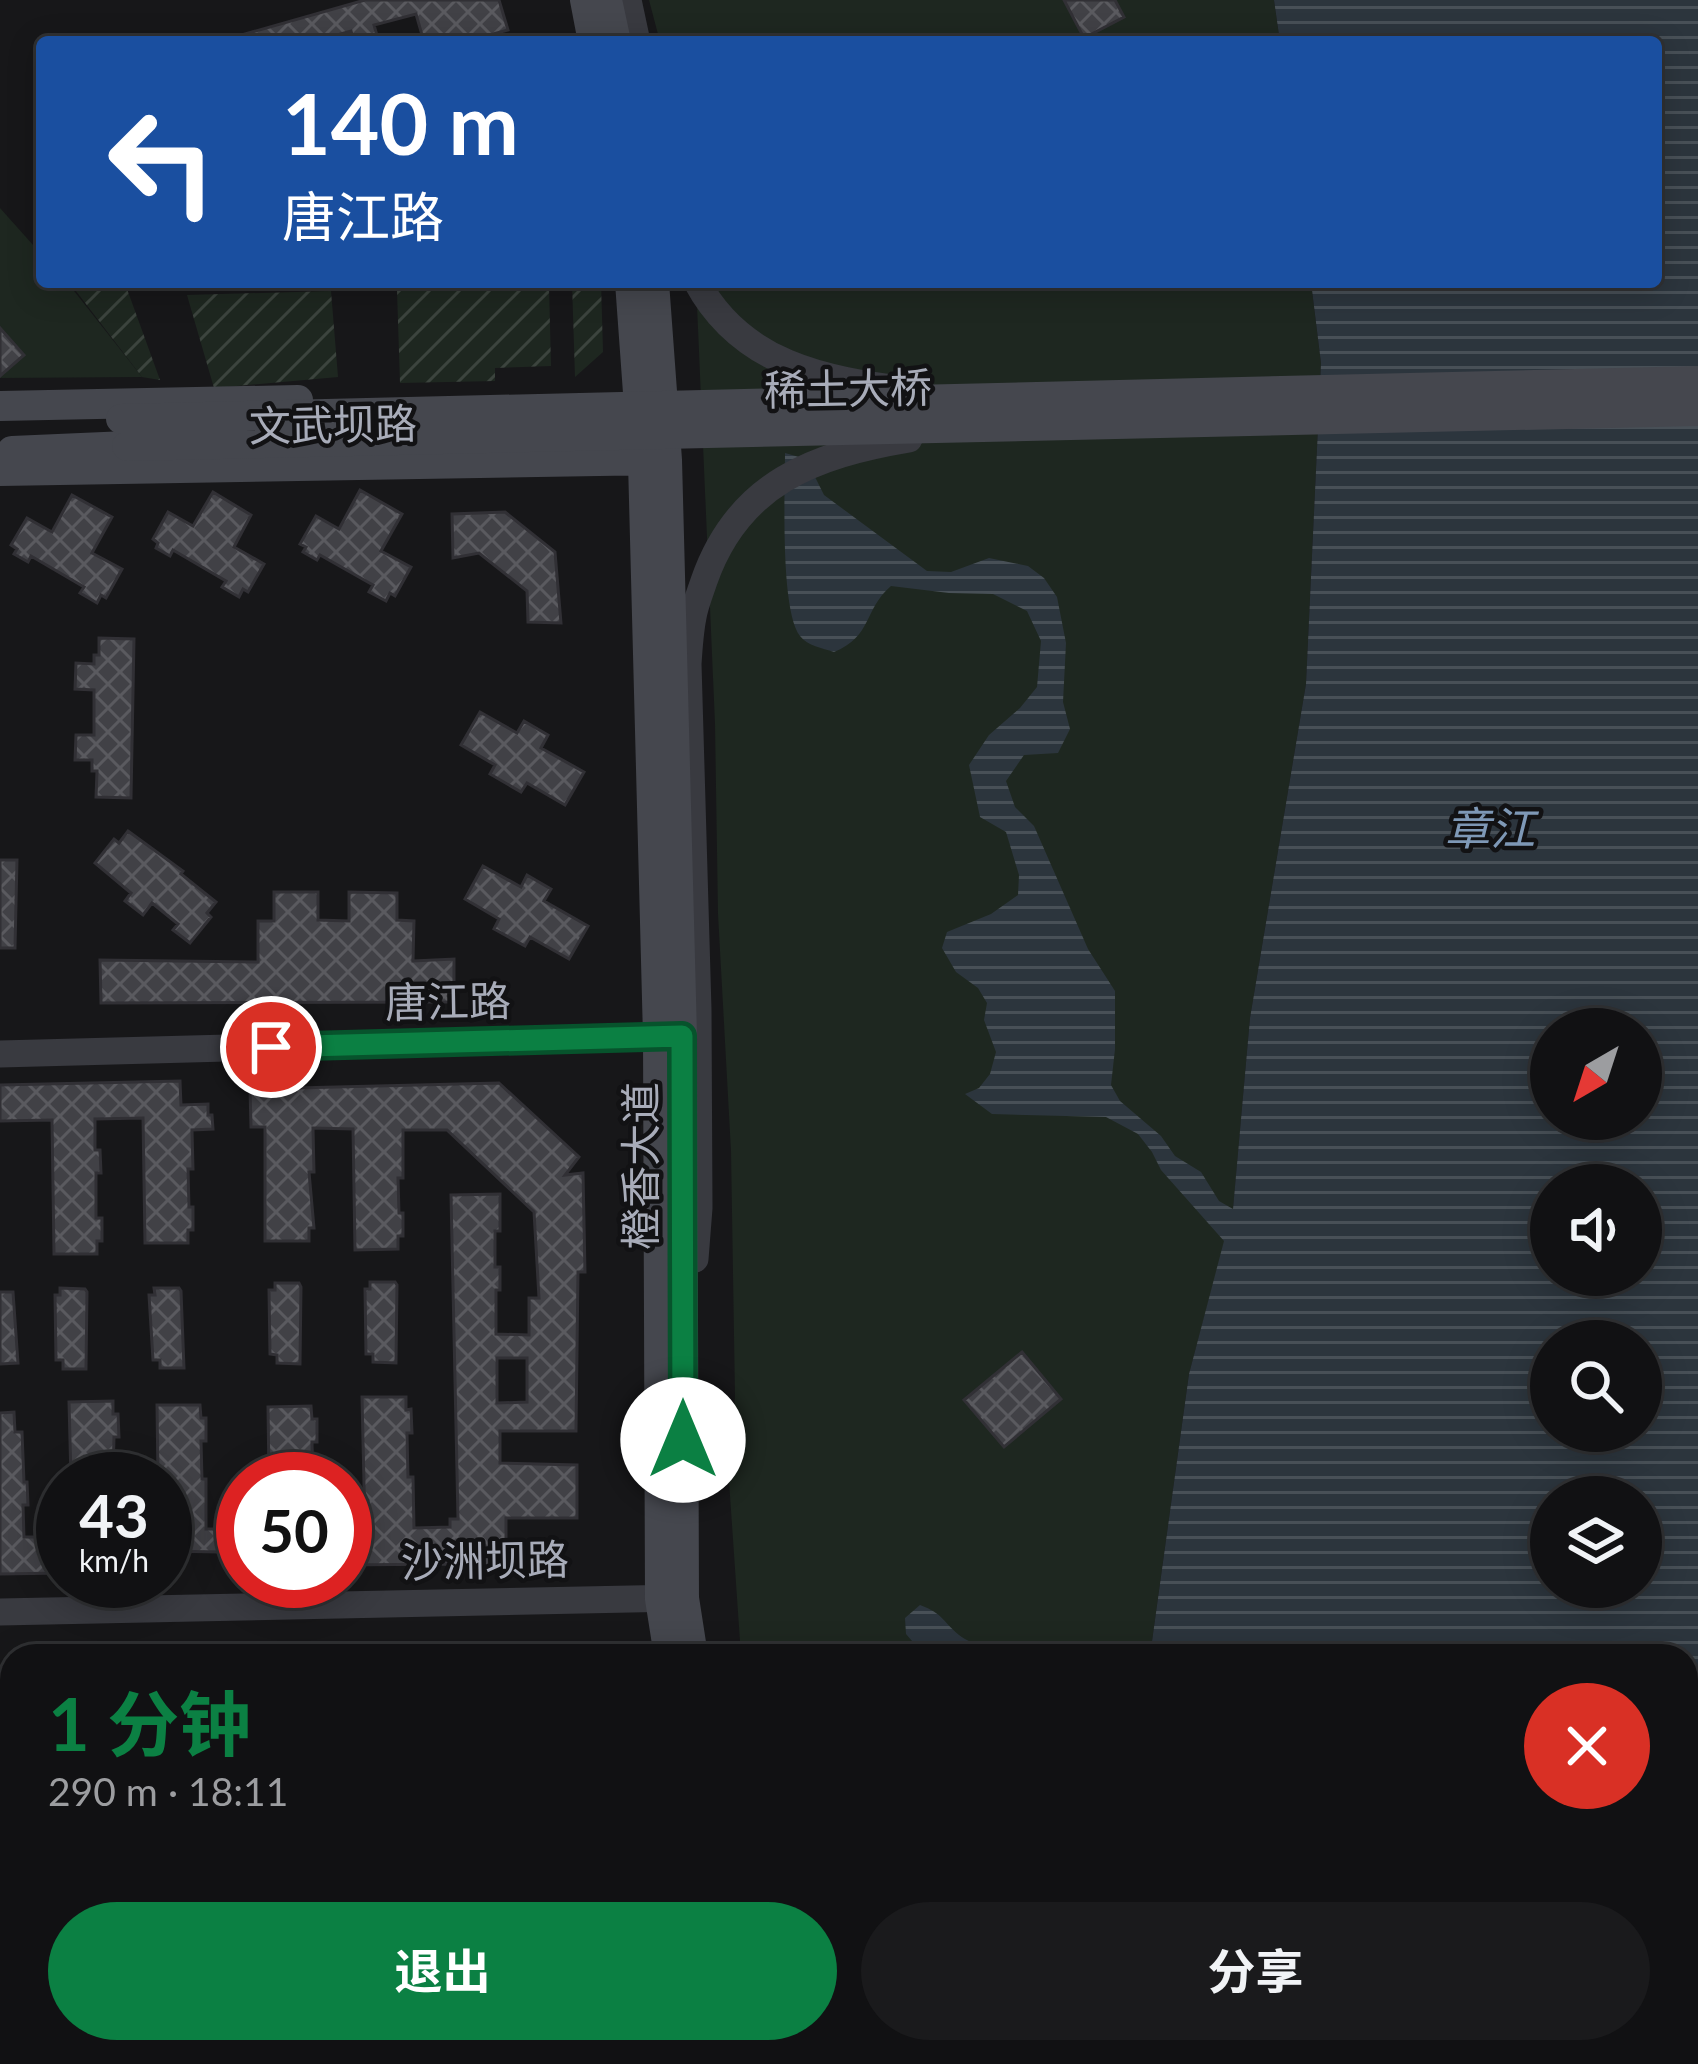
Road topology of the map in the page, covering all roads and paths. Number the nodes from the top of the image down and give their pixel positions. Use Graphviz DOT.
graph roads {
  1 [pos="585,0"];
  2 [pos="607,0"];
  3 [pos="628,0"];
  4 [pos="592,36"];
  5 [pos="615,36"];
  6 [pos="636,36"];
  7 [pos="631,288"];
  8 [pos="654,288"];
  9 [pos="700,288"];
  10 [pos="1698,381"];
  11 [pos="651,390"];
  12 [pos="0,406"];
  13 [pos="1698,411"];
  14 [pos="977,412"];
  15 [pos="0,423"];
  16 [pos="124,432"];
  17 [pos="0,452"];
  18 [pos="656,461"];
  19 [pos="0,471"];
  20 [pos="670,1036"];
  21 [pos="0,1054"];
  22 [pos="683,1401"];
  23 [pos="672,1599"];
  24 [pos="0,1612"];
  25 [pos="670,1644"];
  26 [pos="689,1644"];
  1 -- 4 [label="main road"];
  2 -- 5 [label="main road"];
  3 -- 6 [label="street"];
  7 -- 11 [label="main road"];
  8 -- 11 [label="main road"];
  9 -- 14 [label="street, bridge"];
  10 -- 14 [label="main road, 稀土大桥, bridge"];
  11 -- 12 [label="main road, 文武坝路"];
  11 -- 18 [label="main road, 橙香大道"];
  13 -- 14 [label="main road, 稀土大桥, bridge"];
  14 -- 16 [label="main road, 稀土大桥, bridge"];
  14 -- 22 [label="street, bridge"];
  15 -- 16 [label="main road, 稀土大桥"];
  16 -- 17 [label="main road, 稀土大桥"];
  18 -- 19 [label="main road, 文武坝路"];
  18 -- 20 [label="main road, 橙香大道"];
  20 -- 21 [label="street, 唐江路"];
  20 -- 22 [label="main road, 橙香大道"];
  20 -- 23 [label="main road, 橙香大道"];
  22 -- 23 [label="main road, 橙香大道"];
  23 -- 24 [label="street, 沙洲坝路"];
  23 -- 25 [label="main road, 橙香大道"];
  23 -- 26 [label="main road, 橙香大道"];
}
